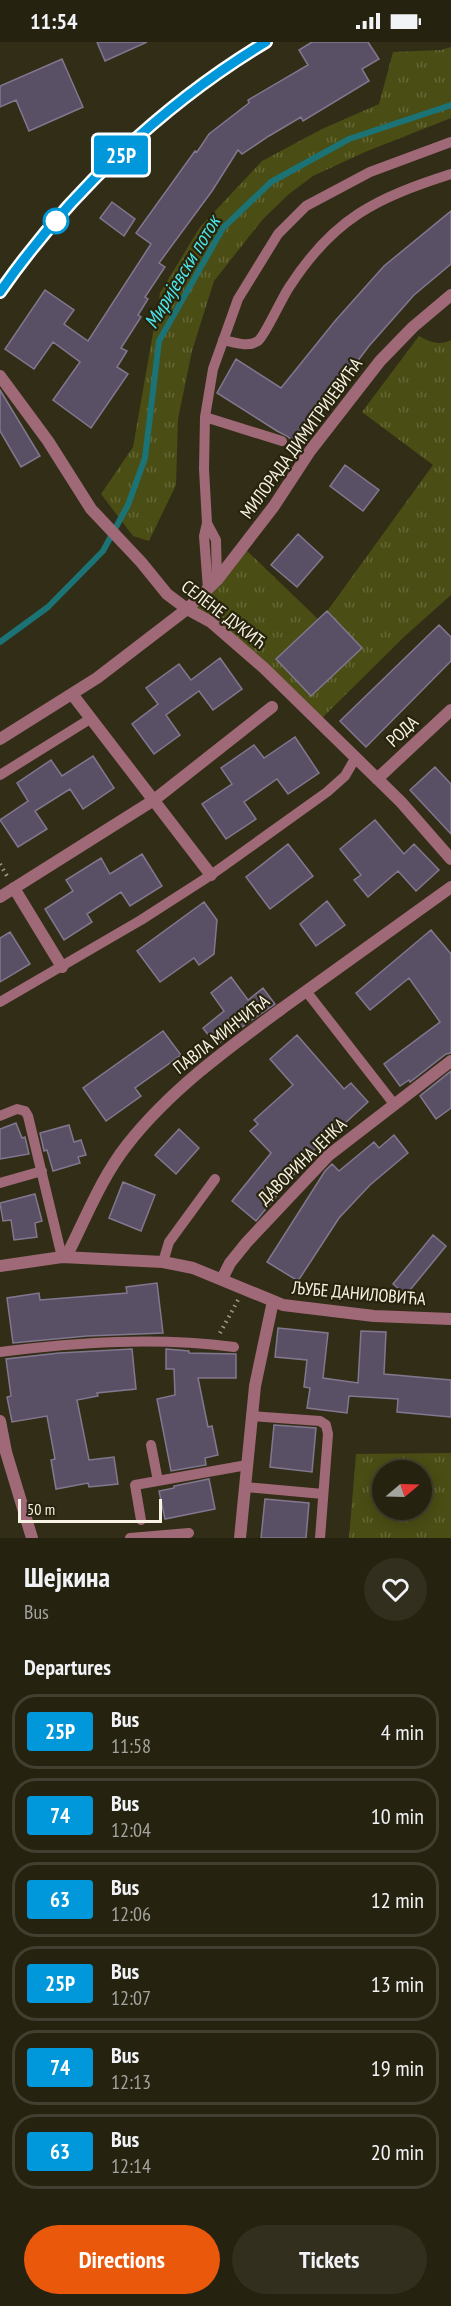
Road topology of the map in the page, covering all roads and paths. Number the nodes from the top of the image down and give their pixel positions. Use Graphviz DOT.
graph roads {
  1 [pos="266,42"];
  2 [pos="451,142"];
  3 [pos="451,174"];
  4 [pos="0,292"];
  5 [pos="451,295"];
  6 [pos="223,340"];
  7 [pos="0,376"];
  8 [pos="205,417"];
  9 [pos="282,441"];
  10 [pos="207,524"];
  11 [pos="218,580"];
  12 [pos="208,589"];
  13 [pos="187,609"];
  14 [pos="72,694"];
  15 [pos="272,707"];
  16 [pos="451,710"];
  17 [pos="90,719"];
  18 [pos="0,740"];
  19 [pos="356,757"];
  20 [pos="0,775"];
  21 [pos="377,779"];
  22 [pos="153,800"];
  23 [pos="451,859"];
  24 [pos="211,875"];
  25 [pos="451,887"];
  26 [pos="14,888"];
  27 [pos="0,897"];
  28 [pos="62,967"];
  29 [pos="306,991"];
  30 [pos="0,1002"];
  31 [pos="451,1061"];
  32 [pos="394,1104"];
  33 [pos="0,1116"];
  34 [pos="42,1171"];
  35 [pos="215,1179"];
  36 [pos="0,1183"];
  37 [pos="64,1257"];
  38 [pos="164,1262"];
  39 [pos="0,1266"];
  40 [pos="222,1279"];
  41 [pos="242,1287"];
  42 [pos="273,1301"];
  43 [pos="451,1319"];
  44 [pos="214,1344"];
  45 [pos="234,1347"];
  46 [pos="0,1352"];
  47 [pos="252,1416"];
  48 [pos="0,1421"];
  49 [pos="151,1445"];
  50 [pos="247,1465"];
  51 [pos="158,1481"];
  52 [pos="245,1487"];
  53 [pos="323,1494"];
  54 [pos="141,1520"];
  55 [pos="189,1533"];
  56 [pos="32,1538"];
  57 [pos="130,1538"];
  58 [pos="240,1538"];
  59 [pos="320,1538"];
  1 -- 4 [label="main road"];
  2 -- 6 [label="lane"];
  3 -- 6 [label="lane"];
  5 -- 11 [label="street, МИЛОРАДА ДИМИТРИЈЕВИЋА"];
  6 -- 8 [label="lane"];
  7 -- 13 [label="street, СЕЛЕНЕ ДУКИЋ"];
  8 -- 9 [label="lane"];
  8 -- 10 [label="lane"];
  10 -- 11 [label="lane"];
  10 -- 12 [label="lane"];
  11 -- 12 [label="street, МИЛОРАДА ДИМИТРИЈЕВИЋА"];
  12 -- 13 [label="street, МИЛОРАДА ДИМИТРИЈЕВИЋА"];
  13 -- 14 [label="street, МИЛОРАДА ДИМИТРИЈЕВИЋА"];
  13 -- 19 [label="street, СЕЛЕНЕ ДУКИЋ"];
  14 -- 17 [label="street"];
  14 -- 18 [label="street, МИЛОРАДА ДИМИТРИЈЕВИЋА"];
  15 -- 22 [label="street"];
  16 -- 21 [label="street, РОДА"];
  17 -- 20 [label="lane"];
  17 -- 22 [label="street"];
  19 -- 21 [label="street, СЕЛЕНЕ ДУКИЋ"];
  19 -- 24 [label="lane"];
  21 -- 23 [label="street, СЕЛЕНЕ ДУКИЋ"];
  22 -- 24 [label="street"];
  22 -- 26 [label="street"];
  24 -- 28 [label="lane"];
  25 -- 29 [label="street, ПАВЛА МИНЧИЋА"];
  26 -- 27 [label="street"];
  26 -- 28 [label="street"];
  28 -- 30 [label="lane"];
  29 -- 32 [label="lane"];
  29 -- 37 [label="street, ПАВЛА МИНЧИЋА"];
  31 -- 32 [label="street, ДАВОРИНА ЈЕНКА"];
  32 -- 40 [label="street, ДАВОРИНА ЈЕНКА"];
  33 -- 34 [label="lane"];
  34 -- 36 [label="lane"];
  34 -- 37 [label="lane"];
  35 -- 38 [label="lane"];
  37 -- 38 [label="street, ЉУБЕ ДАНИЛОВИЋА"];
  37 -- 39 [label="street, ЉУБЕ ДАНИЛОВИЋА"];
  38 -- 40 [label="street, ЉУБЕ ДАНИЛОВИЋА"];
  40 -- 41 [label="street, ЉУБЕ ДАНИЛОВИЋА"];
  41 -- 42 [label="street, ЉУБЕ ДАНИЛОВИЋА"];
  41 -- 44 [label="path"];
  42 -- 43 [label="street, ЉУБЕ ДАНИЛОВИЋА"];
  42 -- 47 [label="street"];
  44 -- 45 [label="lane"];
  44 -- 46 [label="lane"];
  47 -- 50 [label="street"];
  47 -- 53 [label="lane"];
  48 -- 56 [label="street"];
  49 -- 51 [label="lane"];
  50 -- 51 [label="lane"];
  50 -- 52 [label="street"];
  51 -- 54 [label="lane"];
  52 -- 53 [label="lane"];
  52 -- 58 [label="street"];
  53 -- 59 [label="lane"];
  55 -- 57 [label="lane"];
}
